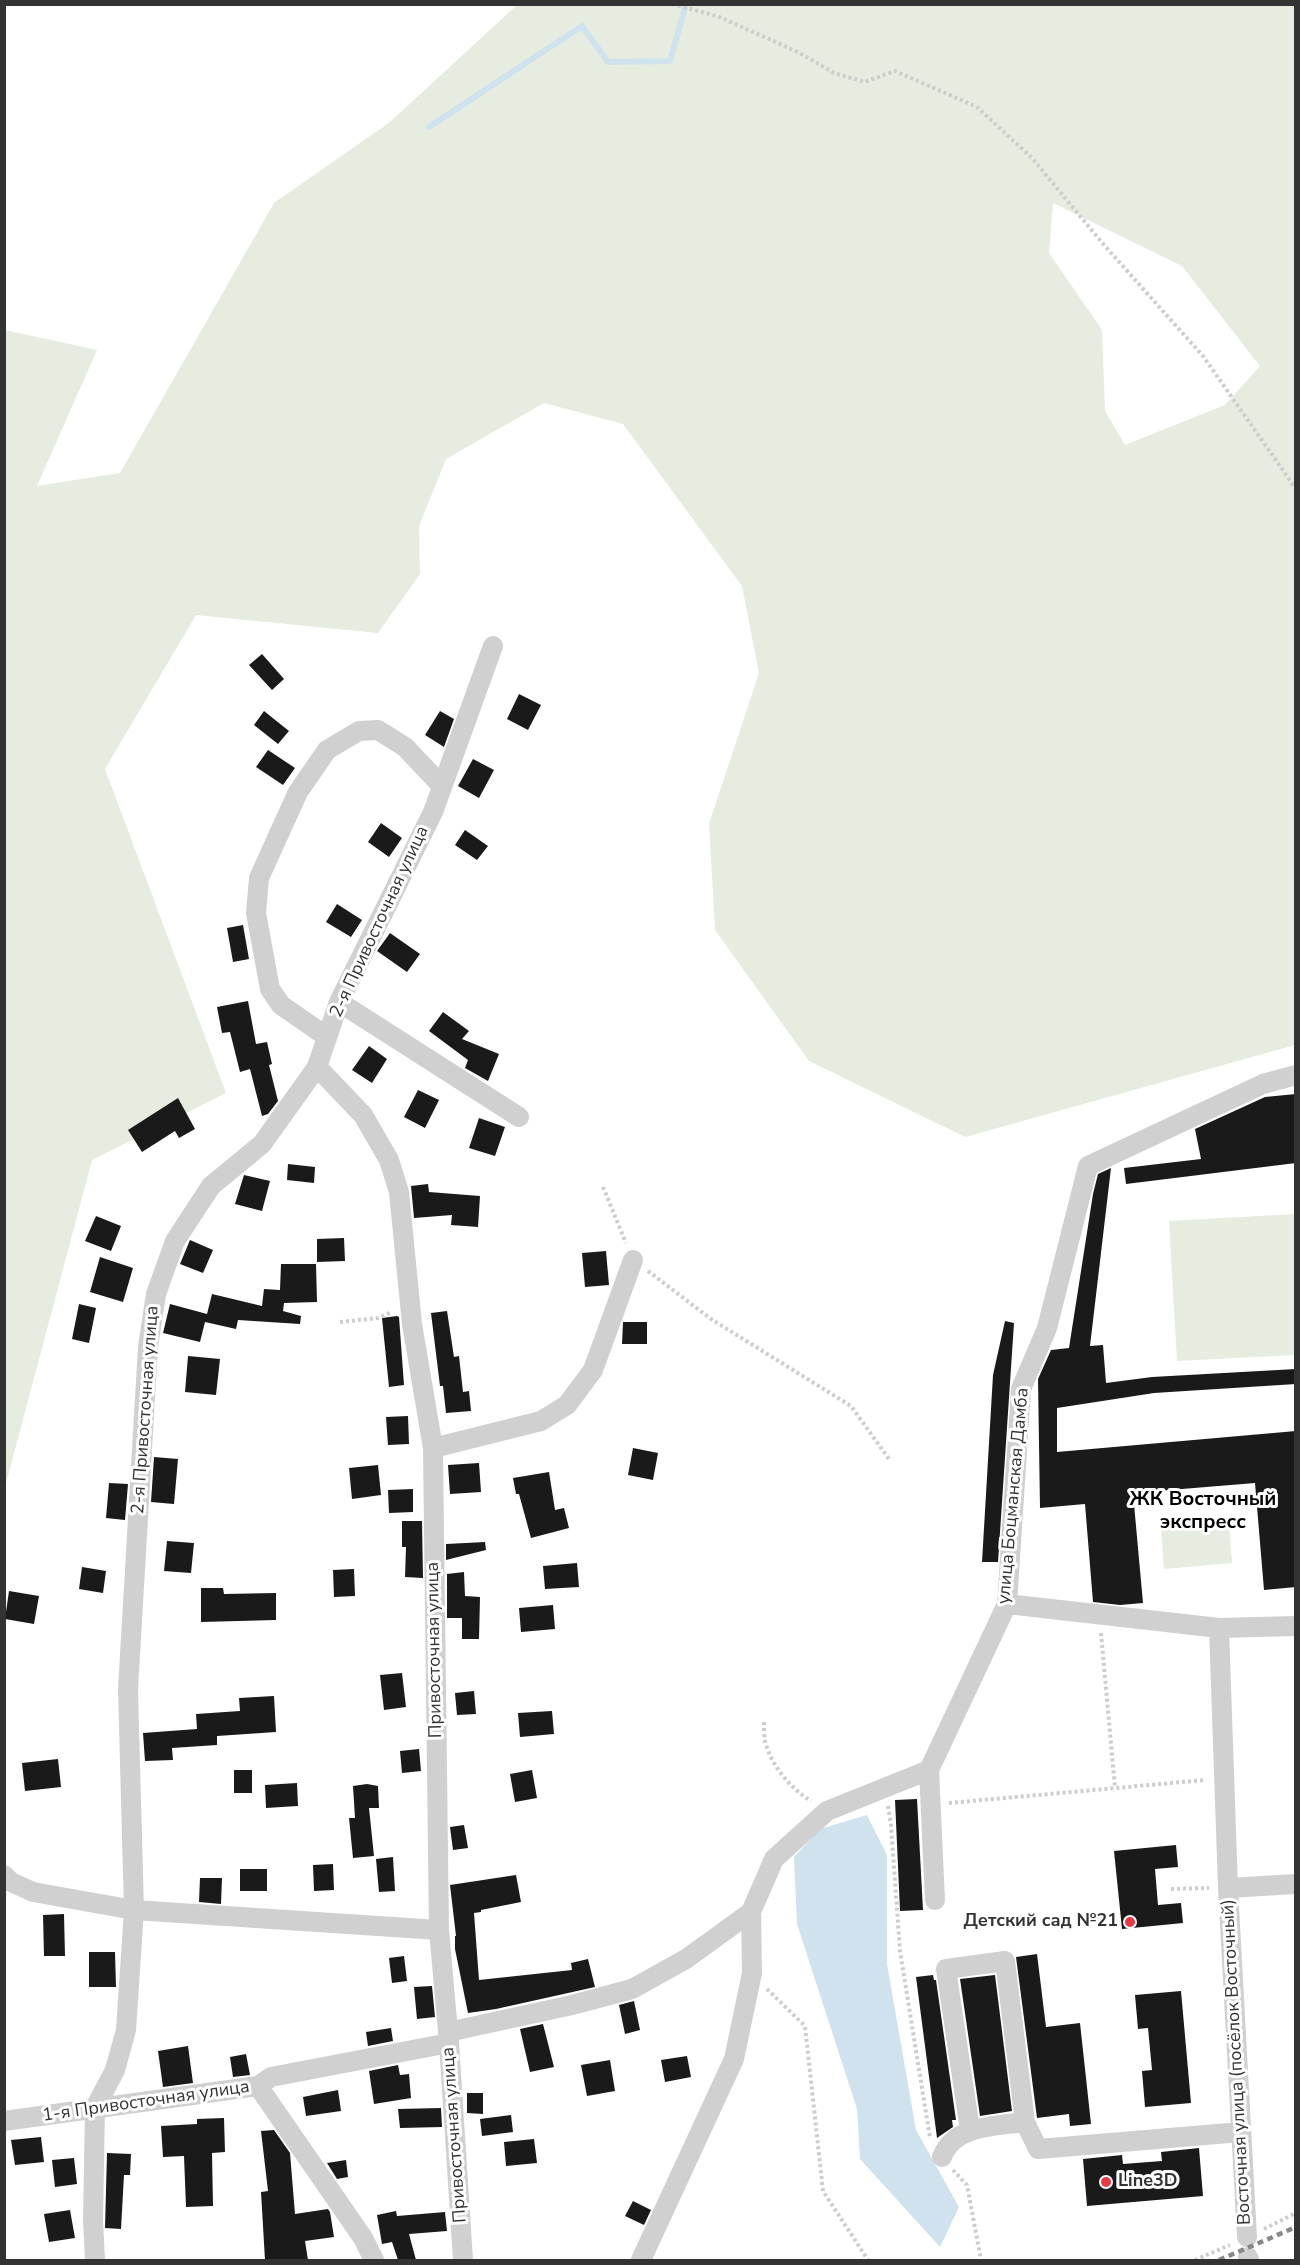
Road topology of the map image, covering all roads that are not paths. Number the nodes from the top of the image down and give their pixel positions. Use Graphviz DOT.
graph roads {
  1 [pos="493,646"];
  2 [pos="441,785"];
  3 [pos="339,1002"];
  4 [pos="327,1037"];
  5 [pos="317,1067"];
  6 [pos="1296,1075"];
  7 [pos="519,1117"];
  8 [pos="633,1260"];
  9 [pos="432,1448"];
  10 [pos="1007,1604"];
  11 [pos="1296,1626"];
  12 [pos="1219,1628"];
  13 [pos="929,1770"];
  14 [pos="4,1875"];
  15 [pos="1296,1884"];
  16 [pos="1228,1888"];
  17 [pos="935,1900"];
  18 [pos="134,1910"];
  19 [pos="751,1912"];
  20 [pos="439,1930"];
  21 [pos="448,2038"];
  22 [pos="258,2086"];
  23 [pos="95,2108"];
  24 [pos="4,2121"];
  25 [pos="1025,2122"];
  26 [pos="970,2130"];
  27 [pos="1241,2132"];
  28 [pos="942,2157"];
  29 [pos="1247,2237"];
  30 [pos="95,2260"];
  31 [pos="374,2260"];
  32 [pos="463,2260"];
  33 [pos="640,2260"];
  1 -- 2 [label="street, 2-я Привосточная улица"];
  2 -- 3 [label="street, 2-я Привосточная улица"];
  2 -- 4 [label="street"];
  3 -- 4 [label="street, 2-я Привосточная улица"];
  3 -- 7 [label="street"];
  4 -- 5 [label="street, 2-я Привосточная улица"];
  5 -- 9 [label="street, Привосточная улица"];
  5 -- 18 [label="street, 2-я Привосточная улица"];
  6 -- 10 [label="street, улица Боцманская Дамба"];
  8 -- 9 [label="street"];
  9 -- 20 [label="street, Привосточная улица"];
  10 -- 12 [label="street"];
  10 -- 13 [label="street, улица Боцманская Дамба"];
  11 -- 12 [label="street"];
  12 -- 16 [label="street, Восточная улица (посёлок Восточный)"];
  13 -- 17 [label="street"];
  13 -- 19 [label="street"];
  14 -- 18 [label="street"];
  15 -- 16 [label="street, Восточная улица (посёлок Восточный)"];
  16 -- 27 [label="street, Восточная улица (посёлок Восточный)"];
  18 -- 20 [label="street"];
  18 -- 23 [label="street, 2-я Привосточная улица"];
  19 -- 21 [label="street"];
  19 -- 33 [label="street"];
  20 -- 21 [label="street, Привосточная улица"];
  21 -- 22 [label="street"];
  21 -- 32 [label="street, Привосточная улица"];
  22 -- 23 [label="street, 1-я Привосточная улица"];
  22 -- 31 [label="street, 1-я Привосточная улица"];
  23 -- 24 [label="street, 1-я Привосточная улица"];
  23 -- 30 [label="street, 2-я Привосточная улица"];
  25 -- 26 [label="street"];
  25 -- 26 [label="street"];
  25 -- 27 [label="street"];
  26 -- 28 [label="street"];
  27 -- 29 [label="street, Восточная улица (посёлок Восточный)"];
}
